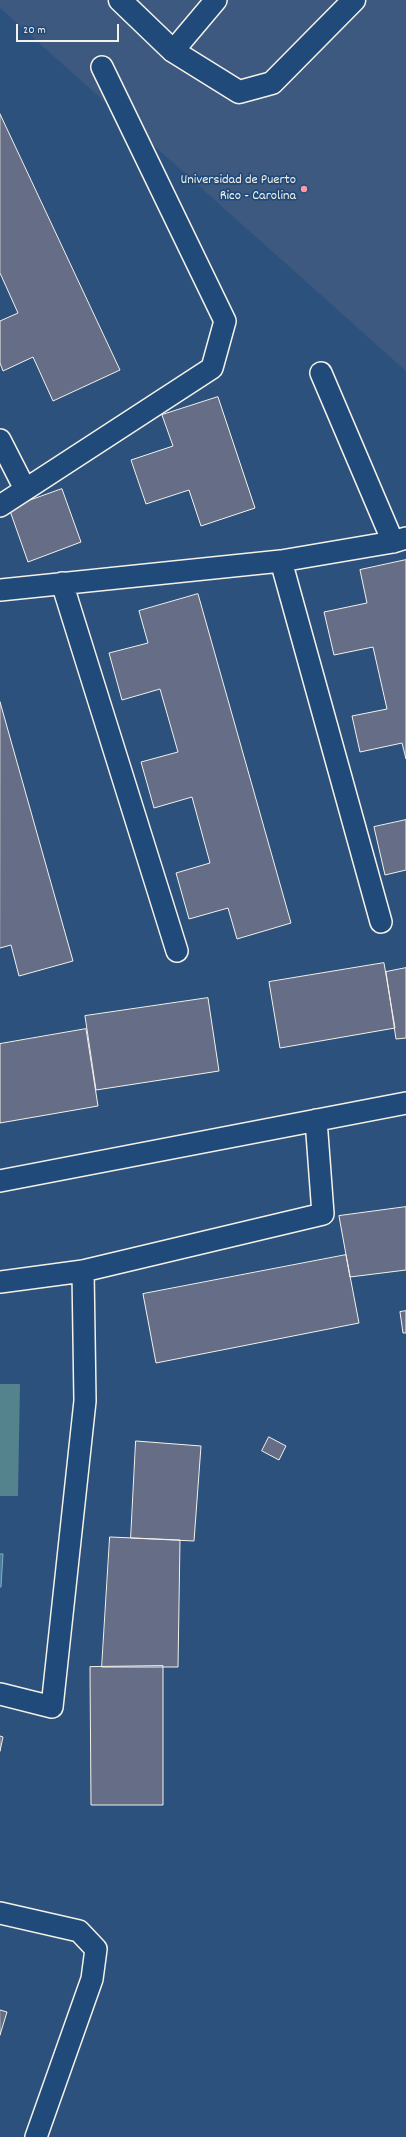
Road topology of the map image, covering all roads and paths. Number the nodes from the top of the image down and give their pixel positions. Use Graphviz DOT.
graph roads {
  1 [pos="120,0"];
  2 [pos="216,0"];
  3 [pos="354,0"];
  4 [pos="173,51"];
  5 [pos="102,67"];
  6 [pos="321,373"];
  7 [pos="0,440"];
  8 [pos="25,490"];
  9 [pos="0,506"];
  10 [pos="400,540"];
  11 [pos="281,561"];
  12 [pos="62,584"];
  13 [pos="0,590"];
  14 [pos="381,922"];
  15 [pos="177,951"];
  16 [pos="406,1103"];
  17 [pos="316,1120"];
  18 [pos="0,1181"];
  19 [pos="83,1271"];
  20 [pos="0,1282"];
  21 [pos="0,1694"];
  22 [pos="0,1913"];
  23 [pos="36,2137"];
  1 -- 4 [label="street"];
  2 -- 4 [label="lane"];
  3 -- 4 [label="street"];
  5 -- 8 [label="lane"];
  6 -- 10 [label="lane"];
  7 -- 8 [label="lane"];
  8 -- 9 [label="lane"];
  10 -- 11 [label="lane"];
  11 -- 12 [label="lane"];
  11 -- 14 [label="lane"];
  12 -- 13 [label="lane"];
  12 -- 15 [label="lane"];
  16 -- 17 [label="lane"];
  17 -- 18 [label="lane"];
  17 -- 19 [label="lane"];
  19 -- 20 [label="lane"];
  19 -- 21 [label="lane"];
  22 -- 23 [label="lane"];
}
